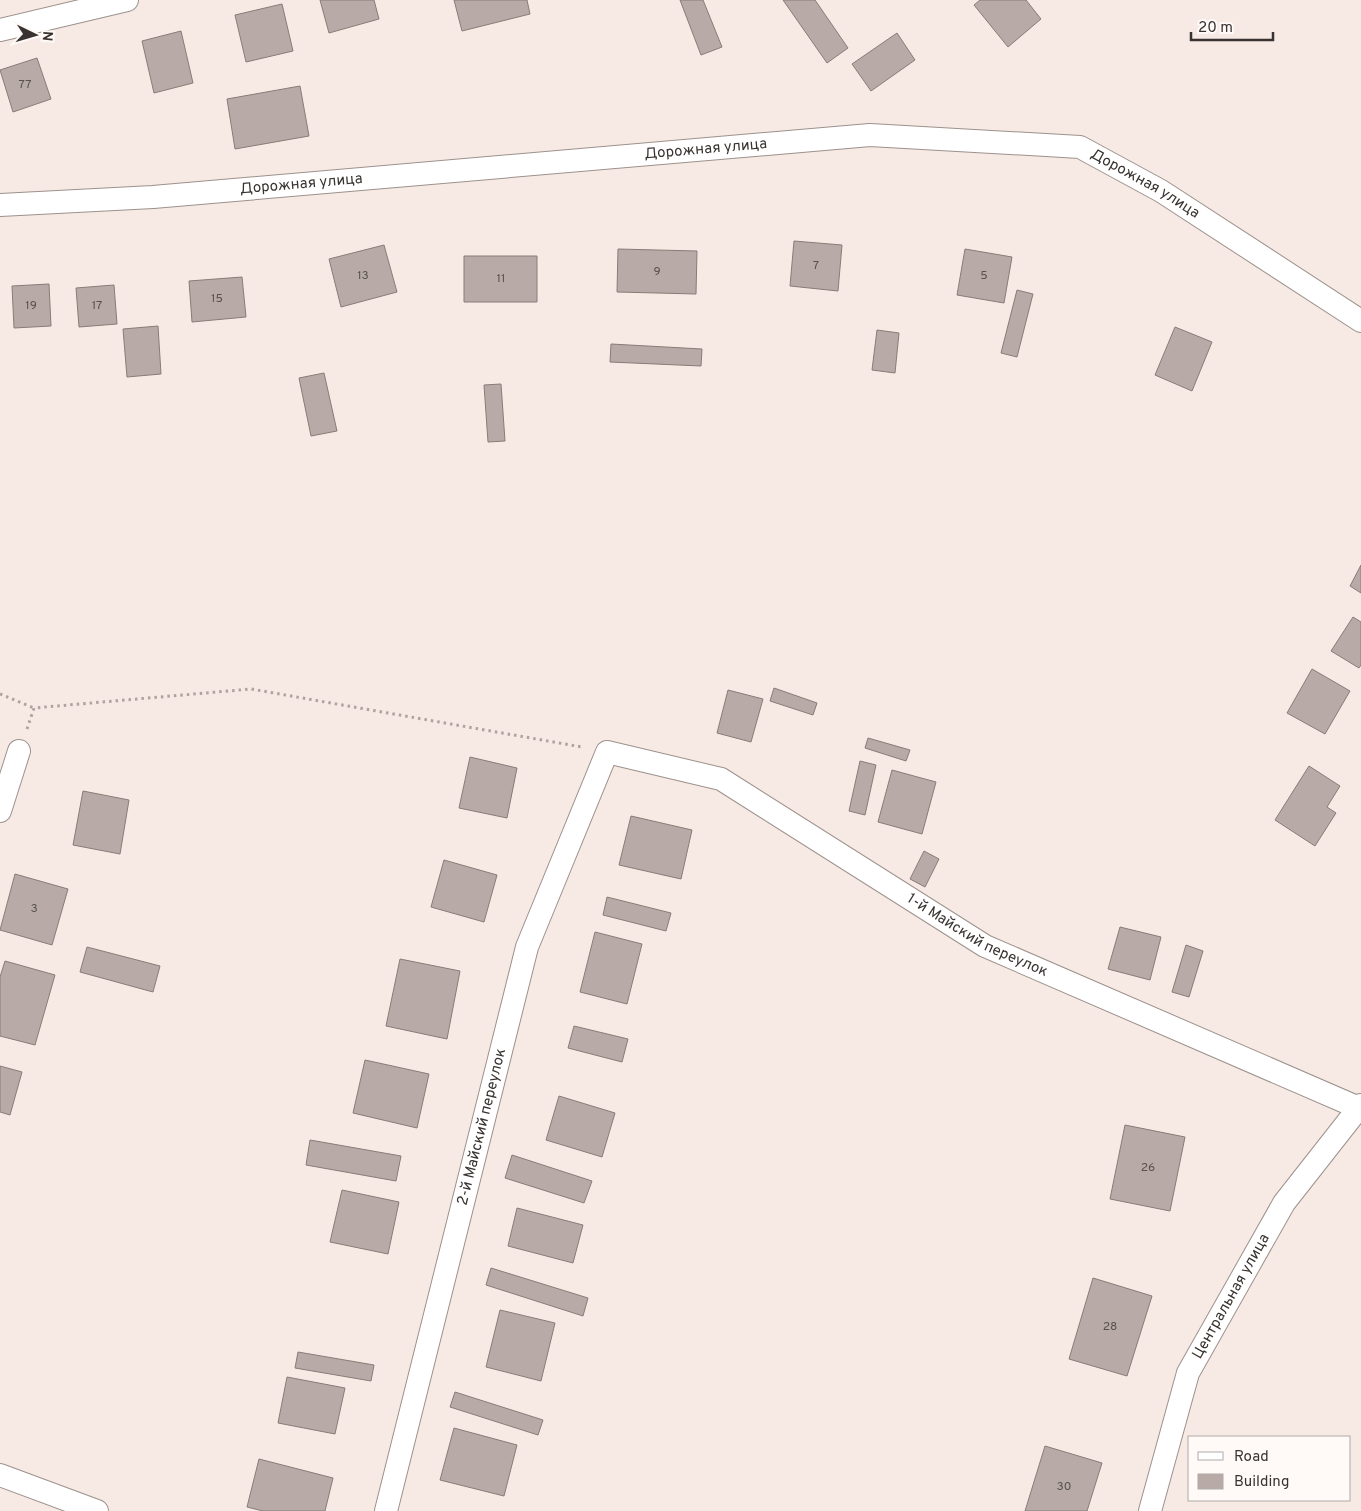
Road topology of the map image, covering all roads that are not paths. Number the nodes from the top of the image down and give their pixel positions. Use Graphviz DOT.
graph roads {
  1 [pos="127,0"];
  2 [pos="0,30"];
  3 [pos="0,205"];
  4 [pos="1361,321"];
  5 [pos="19,751"];
  6 [pos="607,752"];
  7 [pos="0,811"];
  8 [pos="1360,1106"];
  9 [pos="0,1475"];
  10 [pos="97,1511"];
  11 [pos="386,1511"];
  12 [pos="1150,1511"];
  1 -- 2 [label="street"];
  3 -- 4 [label="street, Дорожная улица"];
  5 -- 7 [label="street"];
  6 -- 8 [label="street, 1-й Майский переулок"];
  6 -- 11 [label="street, 2-й Майский переулок"];
  8 -- 12 [label="street, Центральная улица"];
  9 -- 10 [label="street"];
}
